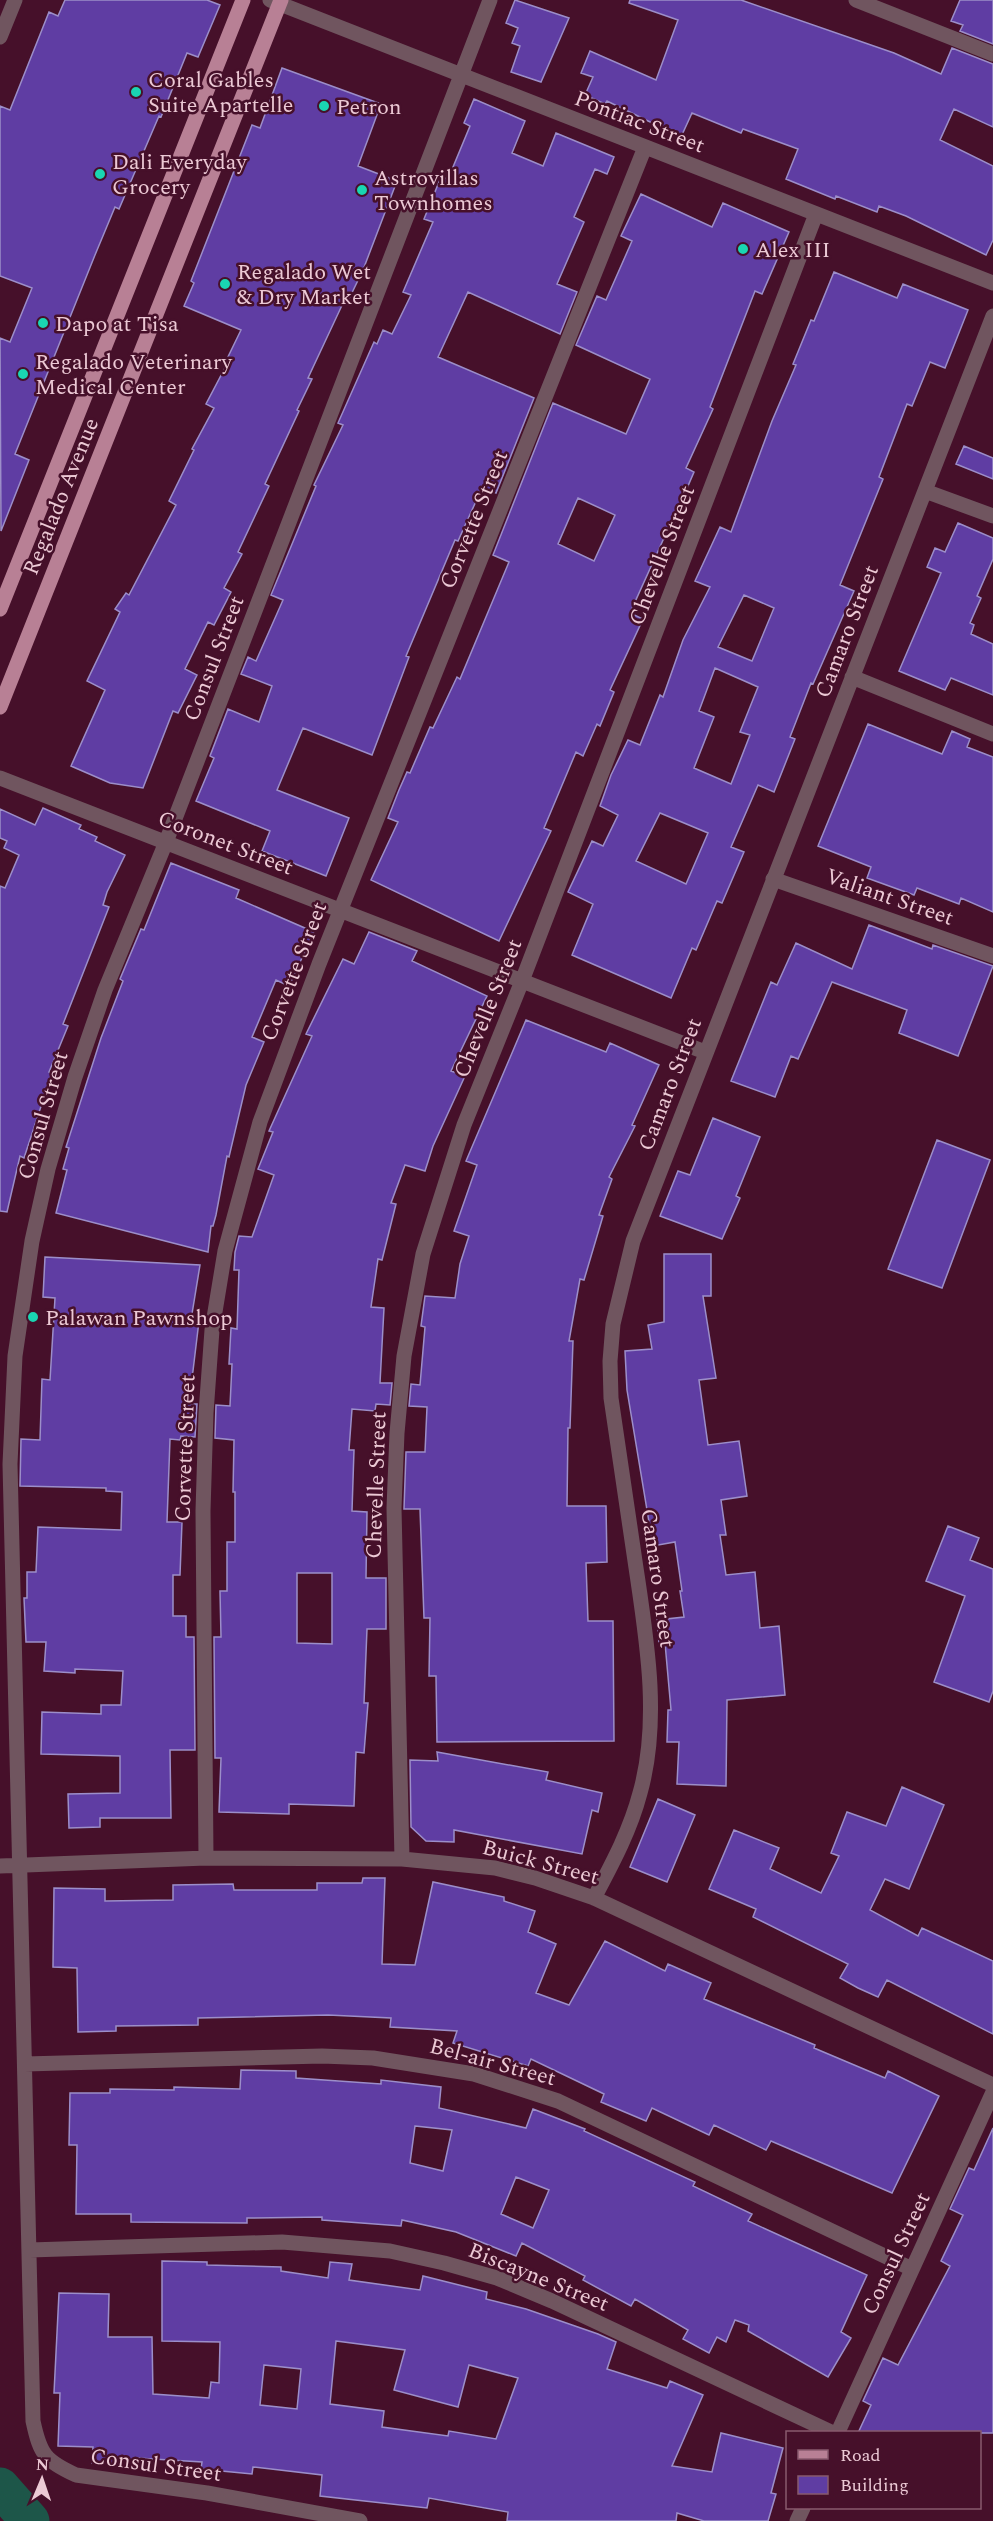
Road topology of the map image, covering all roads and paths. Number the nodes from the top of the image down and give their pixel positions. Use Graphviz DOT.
graph roads {
  1 [pos="15,0"];
  2 [pos="243,0"];
  3 [pos="490,0"];
  4 [pos="856,0"];
  5 [pos="277,1"];
  6 [pos="0,37"];
  7 [pos="993,54"];
  8 [pos="461,75"];
  9 [pos="645,147"];
  10 [pos="816,214"];
  11 [pos="993,284"];
  12 [pos="993,316"];
  13 [pos="925,491"];
  14 [pos="993,516"];
  15 [pos="0,609"];
  16 [pos="852,677"];
  17 [pos="0,707"];
  18 [pos="993,734"];
  19 [pos="0,778"];
  20 [pos="166,842"];
  21 [pos="772,879"];
  22 [pos="340,910"];
  23 [pos="993,956"];
  24 [pos="522,981"];
  25 [pos="705,1052"];
  26 [pos="206,1858"];
  27 [pos="402,1858"];
  28 [pos="20,1865"];
  29 [pos="0,1866"];
  30 [pos="594,1898"];
  31 [pos="25,2064"];
  32 [pos="993,2085"];
  33 [pos="993,2092"];
  34 [pos="30,2250"];
  35 [pos="912,2269"];
  36 [pos="827,2431"];
  37 [pos="839,2431"];
  38 [pos="360,2521"];
  1 -- 6 [label="street"];
  2 -- 15 [label="main road, Regalado Avenue"];
  3 -- 8 [label="street, Consul Street"];
  4 -- 7 [label="street"];
  5 -- 8 [label="street, Pontiac Street"];
  5 -- 17 [label="main road, Regalado Avenue"];
  8 -- 9 [label="street, Pontiac Street"];
  8 -- 20 [label="street, Consul Street"];
  9 -- 10 [label="street, Pontiac Street"];
  9 -- 22 [label="street, Corvette Street"];
  10 -- 11 [label="street, Pontiac Street"];
  10 -- 24 [label="street, Chevelle Street"];
  12 -- 13 [label="street, Camaro Street"];
  13 -- 14 [label="street"];
  13 -- 16 [label="street, Camaro Street"];
  16 -- 18 [label="street"];
  16 -- 21 [label="street, Camaro Street"];
  19 -- 20 [label="street, Coronet Street"];
  20 -- 22 [label="street, Coronet Street"];
  20 -- 28 [label="street, Consul Street"];
  21 -- 23 [label="street, Valiant Street"];
  21 -- 25 [label="street, Camaro Street"];
  22 -- 24 [label="street, Coronet Street"];
  22 -- 26 [label="street, Corvette Street"];
  24 -- 25 [label="street, Coronet Street"];
  24 -- 27 [label="street, Chevelle Street"];
  25 -- 30 [label="street, Camaro Street"];
  26 -- 27 [label="street, Buick Street"];
  26 -- 28 [label="street, Buick Street"];
  27 -- 30 [label="street, Buick Street"];
  28 -- 29 [label="street, Buick Street"];
  28 -- 31 [label="street, Consul Street"];
  30 -- 32 [label="street, Buick Street"];
  31 -- 34 [label="street, Consul Street"];
  31 -- 35 [label="street, Bel-air Street"];
  33 -- 35 [label="street, Consul Street"];
  34 -- 36 [label="street, Biscayne Street"];
  34 -- 38 [label="street, Consul Street"];
  35 -- 37 [label="street, Consul Street"];
}
